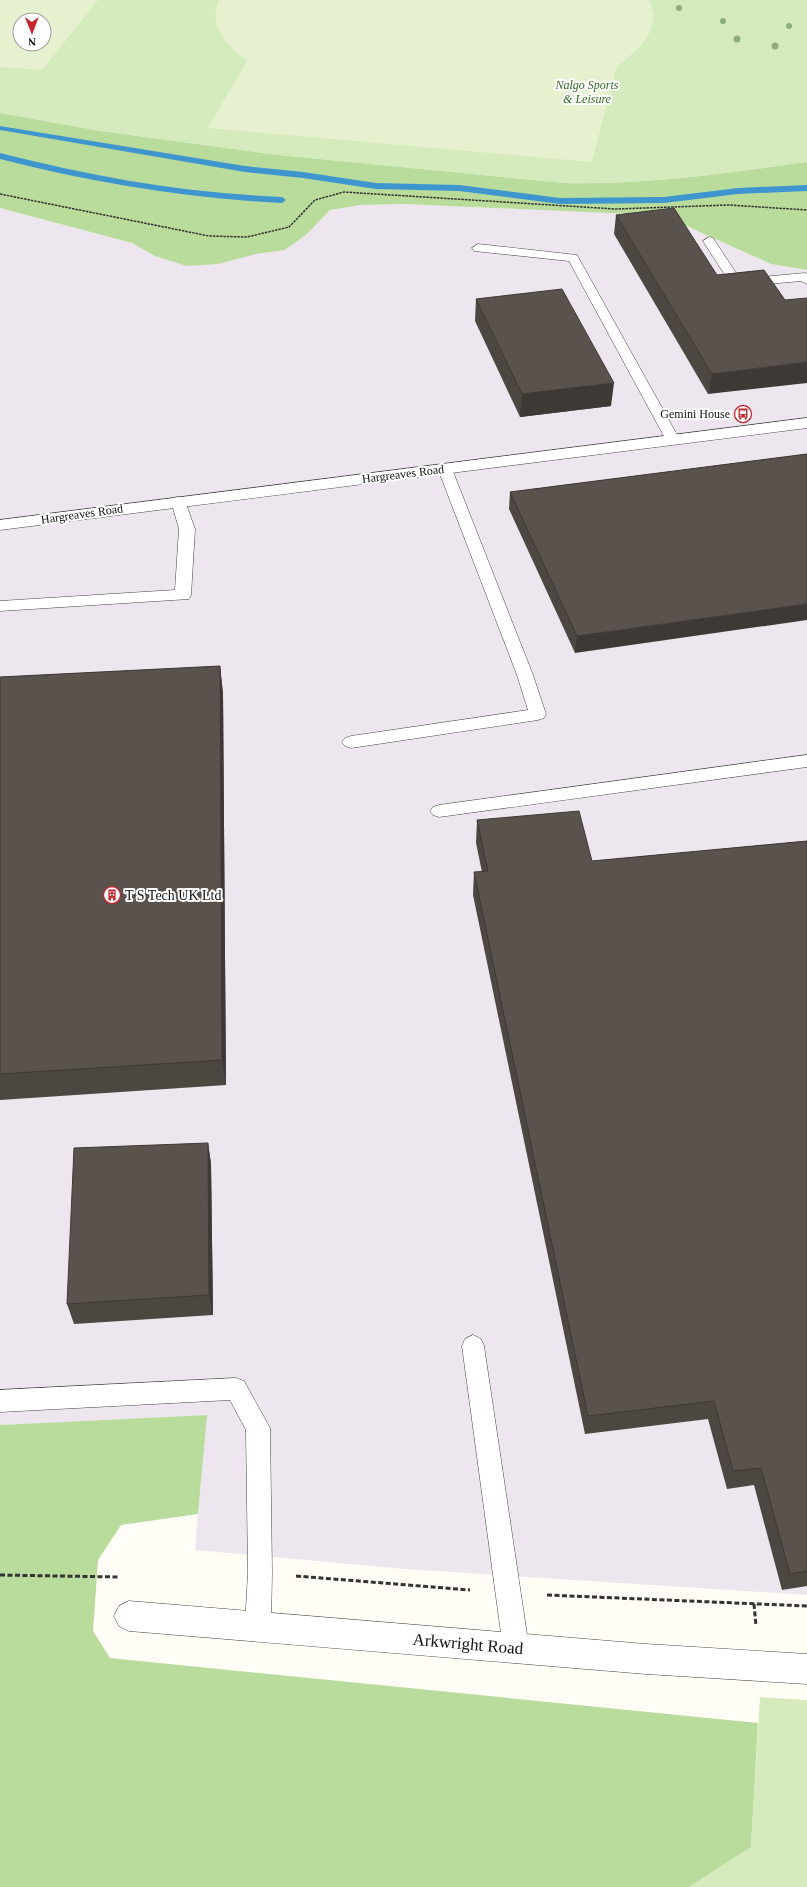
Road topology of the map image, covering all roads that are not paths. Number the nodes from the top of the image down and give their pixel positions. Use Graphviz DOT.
graph roads {
  1 [pos="709,241"];
  2 [pos="478,248"];
  3 [pos="807,280"];
  4 [pos="807,423"];
  5 [pos="673,440"];
  6 [pos="445,468"];
  7 [pos="178,501"];
  8 [pos="0,524"];
  9 [pos="0,606"];
  10 [pos="351,742"];
  11 [pos="807,761"];
  12 [pos="439,811"];
  13 [pos="473,1346"];
  14 [pos="0,1401"];
  15 [pos="129,1616"];
  16 [pos="258,1626"];
  17 [pos="516,1648"];
  18 [pos="807,1669"];
  1 -- 3 [label="lane"];
  2 -- 5 [label="lane"];
  4 -- 5 [label="street, Hargreaves Road"];
  5 -- 6 [label="street, Hargreaves Road"];
  6 -- 7 [label="street, Hargreaves Road"];
  6 -- 10 [label="lane"];
  7 -- 8 [label="street, Hargreaves Road"];
  7 -- 9 [label="lane"];
  11 -- 12 [label="lane"];
  13 -- 17 [label="lane"];
  14 -- 16 [label="lane"];
  15 -- 16 [label="street, Arkwright Road"];
  16 -- 17 [label="street, Arkwright Road"];
  17 -- 18 [label="street, Arkwright Road"];
}
